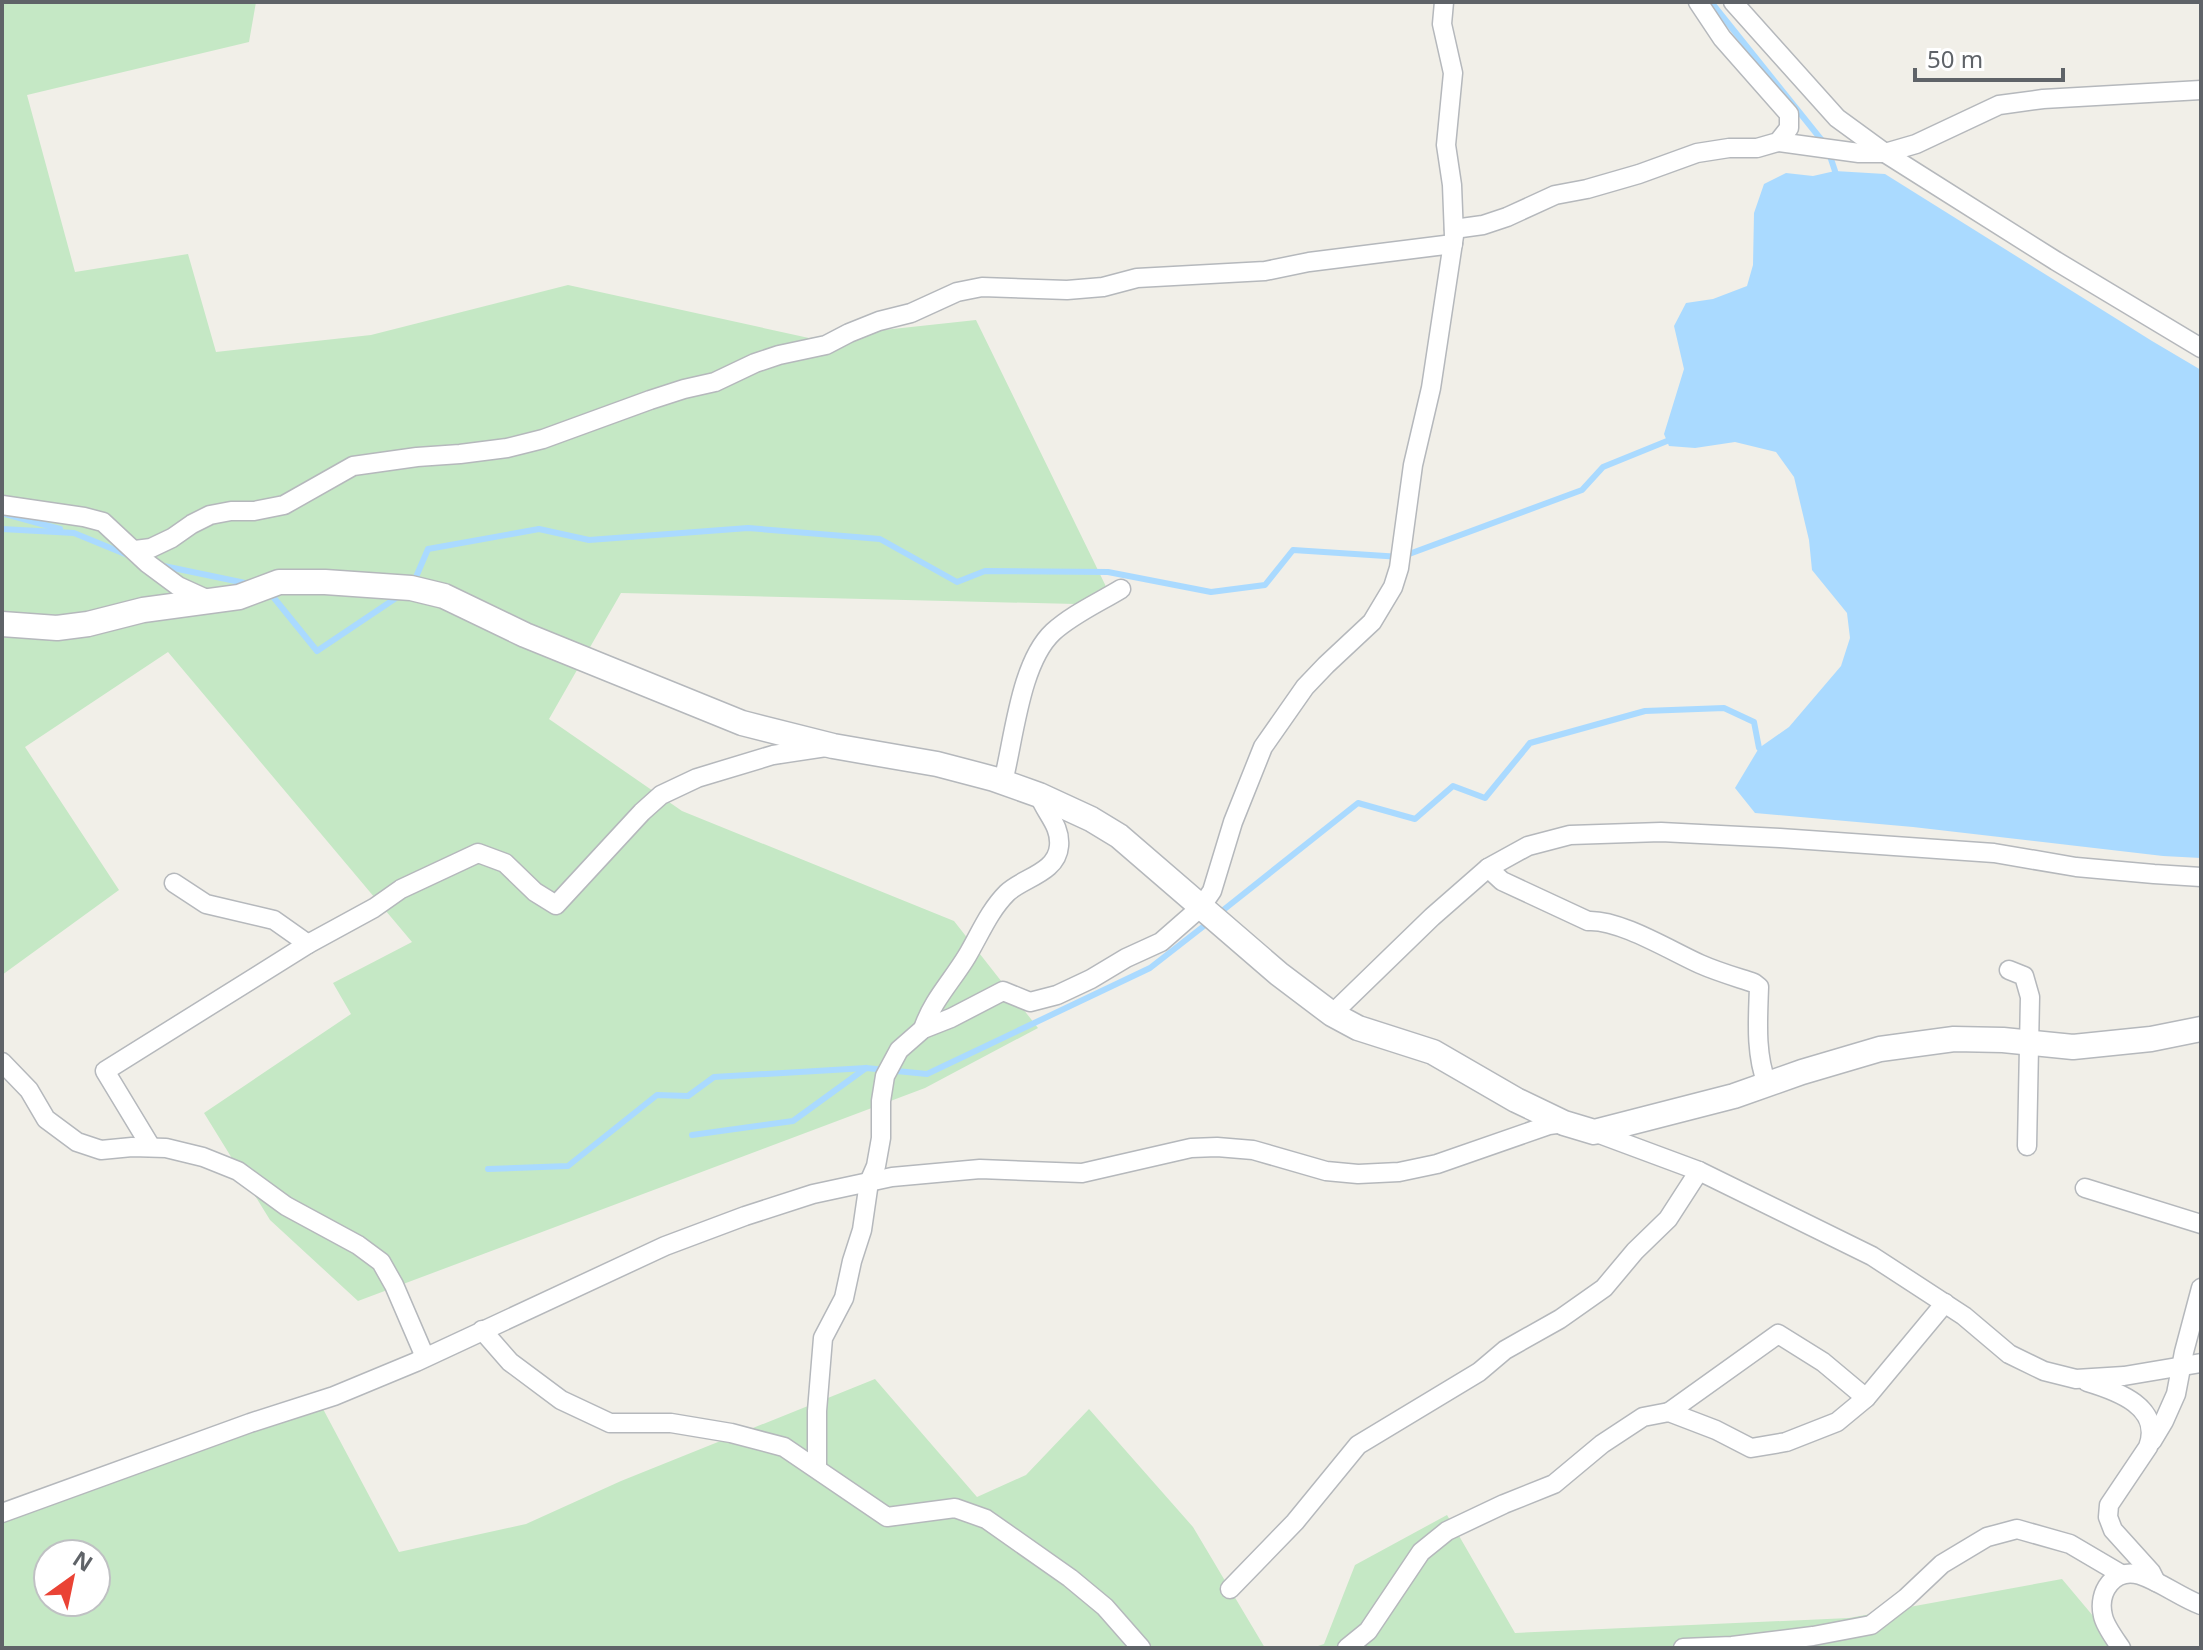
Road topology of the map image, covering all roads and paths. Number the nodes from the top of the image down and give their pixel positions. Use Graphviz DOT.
graph roads {
  1 [pos="1444,2"];
  2 [pos="1698,2"];
  3 [pos="1733,2"];
  4 [pos="2201,90"];
  5 [pos="1778,142"];
  6 [pos="1885,153"];
  7 [pos="1453,237"];
  8 [pos="2201,348"];
  9 [pos="2,505"];
  10 [pos="135,550"];
  11 [pos="1121,589"];
  12 [pos="212,601"];
  13 [pos="2,624"];
  14 [pos="833,746"];
  15 [pos="1003,782"];
  16 [pos="1039,795"];
  17 [pos="1488,868"];
  18 [pos="2201,877"];
  19 [pos="174,883"];
  20 [pos="1201,907"];
  21 [pos="308,944"];
  22 [pos="2009,970"];
  23 [pos="1332,1014"];
  24 [pos="923,1029"];
  25 [pos="2201,1029"];
  26 [pos="2029,1042"];
  27 [pos="2,1062"];
  28 [pos="1767,1084"];
  29 [pos="1564,1123"];
  30 [pos="1594,1132"];
  31 [pos="2027,1146"];
  32 [pos="151,1147"];
  33 [pos="1699,1171"];
  34 [pos="869,1182"];
  35 [pos="2085,1188"];
  36 [pos="2201,1224"];
  37 [pos="2201,1288"];
  38 [pos="1945,1303"];
  39 [pos="482,1330"];
  40 [pos="425,1357"];
  41 [pos="2201,1363"];
  42 [pos="2182,1366"];
  43 [pos="2076,1379"];
  44 [pos="1866,1398"];
  45 [pos="1669,1412"];
  46 [pos="2148,1447"];
  47 [pos="817,1468"];
  48 [pos="2,1513"];
  49 [pos="2121,1574"];
  50 [pos="2156,1582"];
  51 [pos="1230,1589"];
  52 [pos="2201,1605"];
  53 [pos="1141,1648"];
  54 [pos="1347,1648"];
  55 [pos="1683,1648"];
  56 [pos="2121,1648"];
  1 -- 7 [label="street"];
  2 -- 5 [label="street"];
  3 -- 6 [label="street"];
  4 -- 6 [label="street"];
  5 -- 6 [label="street"];
  5 -- 7 [label="street"];
  6 -- 8 [label="street"];
  7 -- 10 [label="street"];
  7 -- 20 [label="street"];
  9 -- 10 [label="street"];
  10 -- 12 [label="street"];
  11 -- 15 [label="street"];
  12 -- 13 [label="street"];
  12 -- 14 [label="street"];
  14 -- 15 [label="street"];
  14 -- 21 [label="street"];
  15 -- 16 [label="street"];
  16 -- 20 [label="street"];
  16 -- 24 [label="street"];
  17 -- 18 [label="street"];
  17 -- 23 [label="street"];
  17 -- 28 [label="street"];
  19 -- 21 [label="street"];
  20 -- 23 [label="street"];
  20 -- 24 [label="street"];
  21 -- 32 [label="street"];
  22 -- 26 [label="street"];
  23 -- 29 [label="street"];
  24 -- 34 [label="street"];
  25 -- 26 [label="street"];
  26 -- 28 [label="street"];
  26 -- 31 [label="street"];
  27 -- 32 [label="street"];
  28 -- 30 [label="street"];
  29 -- 30 [label="street"];
  29 -- 34 [label="street"];
  30 -- 33 [label="street"];
  32 -- 40 [label="street"];
  33 -- 38 [label="street"];
  33 -- 51 [label="street"];
  34 -- 39 [label="street"];
  34 -- 47 [label="street"];
  35 -- 36 [label="street"];
  37 -- 42 [label="street"];
  38 -- 43 [label="street"];
  38 -- 44 [label="street"];
  39 -- 40 [label="street"];
  39 -- 47 [label="street"];
  40 -- 48 [label="street"];
  41 -- 42 [label="street"];
  42 -- 43 [label="street"];
  42 -- 46 [label="street"];
  43 -- 46 [label="street"];
  44 -- 45 [label="street"];
  44 -- 45 [label="street"];
  45 -- 54 [label="street"];
  46 -- 50 [label="street"];
  47 -- 53 [label="street"];
  49 -- 50 [label="street"];
  49 -- 55 [label="street"];
  49 -- 56 [label="street"];
  50 -- 52 [label="street"];
}
